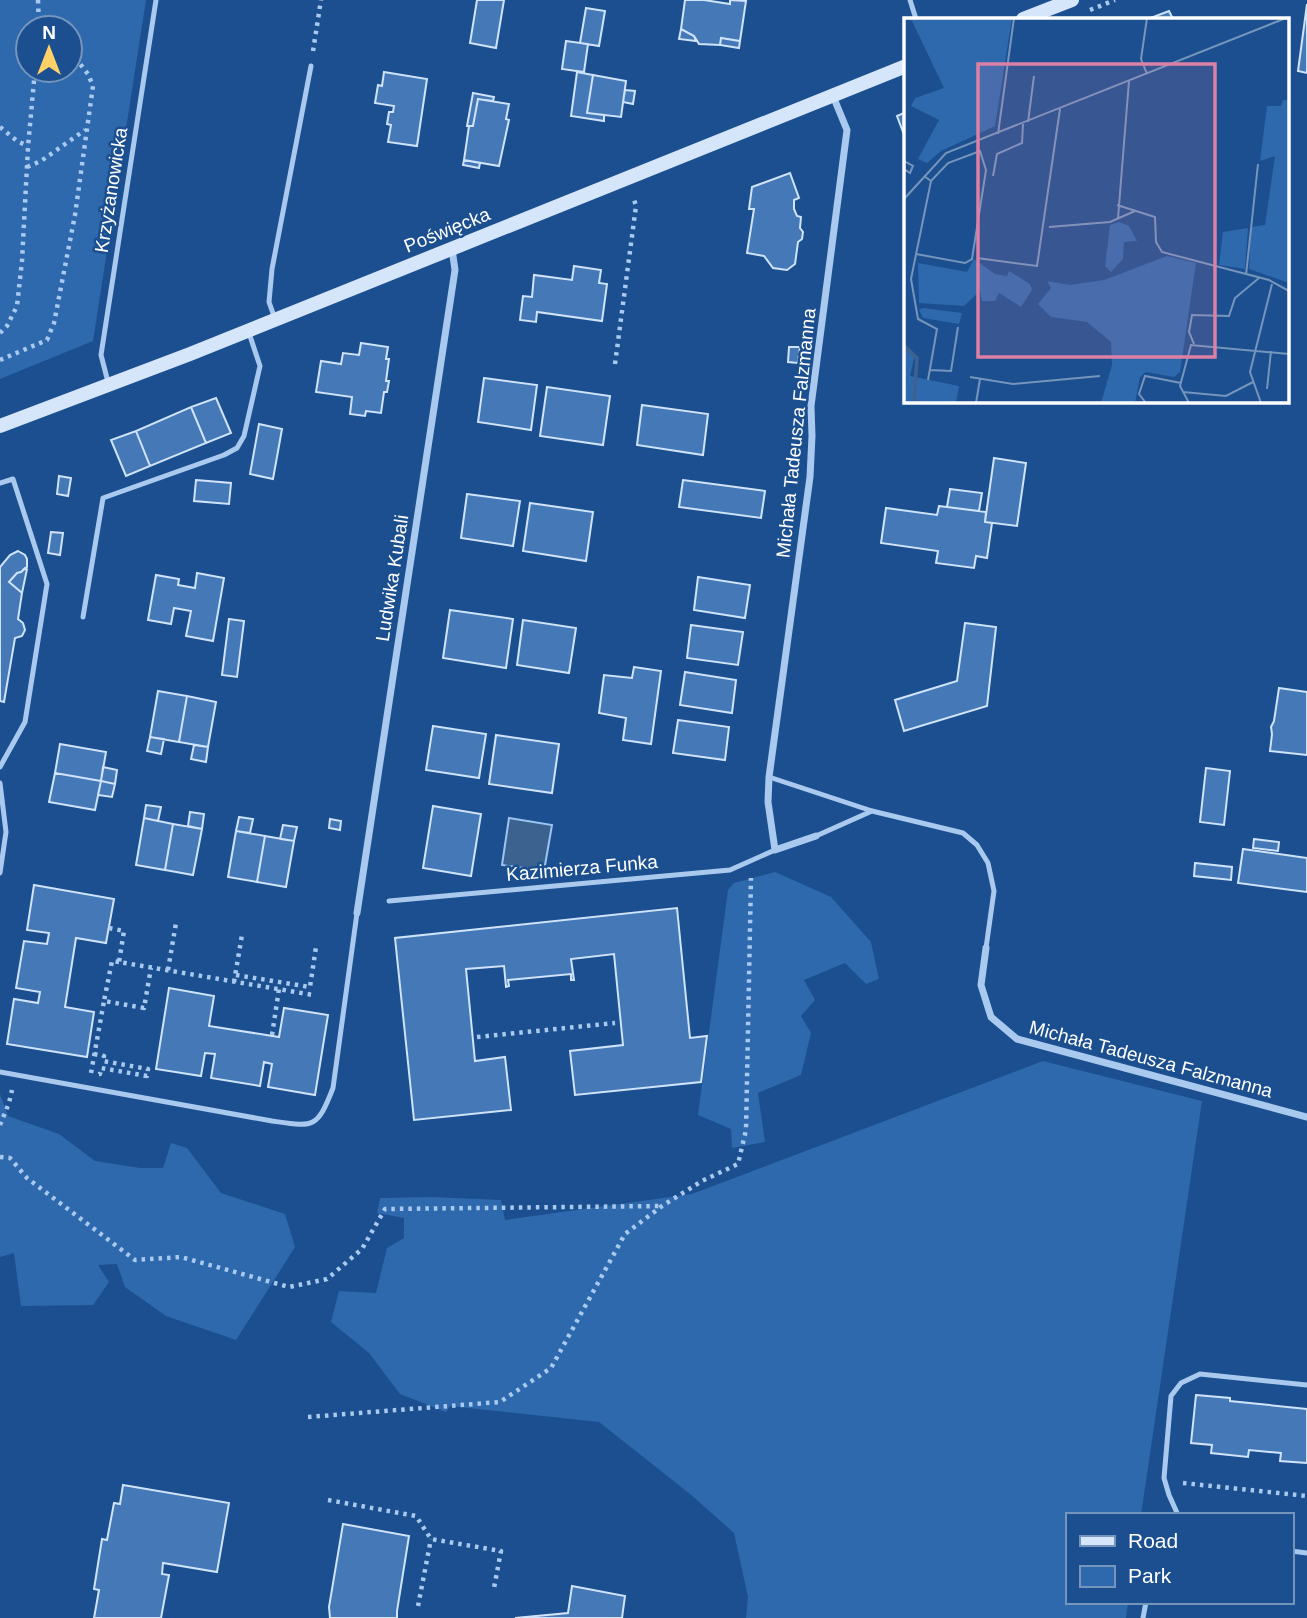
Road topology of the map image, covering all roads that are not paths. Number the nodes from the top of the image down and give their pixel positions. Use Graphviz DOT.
graph roads {
  1 [pos="156,0"];
  2 [pos="910,0"];
  3 [pos="1072,0"];
  4 [pos="916,18"];
  5 [pos="1026,18"];
  6 [pos="311,65"];
  7 [pos="904,67"];
  8 [pos="832,95"];
  9 [pos="452,249"];
  10 [pos="275,319"];
  11 [pos="248,330"];
  12 [pos="109,385"];
  13 [pos="0,426"];
  14 [pos="0,483"];
  15 [pos="83,617"];
  16 [pos="0,767"];
  17 [pos="769,777"];
  18 [pos="0,783"];
  19 [pos="872,811"];
  20 [pos="816,836"];
  21 [pos="775,850"];
  22 [pos="0,873"];
  23 [pos="389,901"];
  24 [pos="357,913"];
  25 [pos="986,948"];
  26 [pos="0,1072"];
  27 [pos="1307,1117"];
  28 [pos="1307,1385"];
  29 [pos="1177,1513"];
  1 -- 12 [label="lane, Krzyżanowicka"];
  2 -- 4 [label="lane"];
  3 -- 5 [label="street"];
  6 -- 10 [label="lane"];
  7 -- 8 [label="street, Poświęcka"];
  8 -- 9 [label="street, Poświęcka"];
  8 -- 17 [label="street, Michała Tadeusza Falzmanna"];
  9 -- 10 [label="street, Poświęcka"];
  9 -- 24 [label="street, Ludwika Kubali"];
  10 -- 11 [label="street, Poświęcka"];
  11 -- 12 [label="street, Poświęcka"];
  11 -- 15 [label="lane"];
  12 -- 13 [label="street, Poświęcka"];
  14 -- 16 [label="lane"];
  17 -- 19 [label="lane, Michała Tadeusza Falzmanna"];
  17 -- 21 [label="street, Michała Tadeusza Falzmanna"];
  18 -- 22 [label="lane"];
  19 -- 20 [label="lane"];
  19 -- 25 [label="lane, Michała Tadeusza Falzmanna"];
  20 -- 21 [label="street"];
  21 -- 23 [label="lane, Kazimierza Funka"];
  24 -- 26 [label="lane"];
  25 -- 27 [label="street, Michała Tadeusza Falzmanna"];
  28 -- 29 [label="lane"];
}
